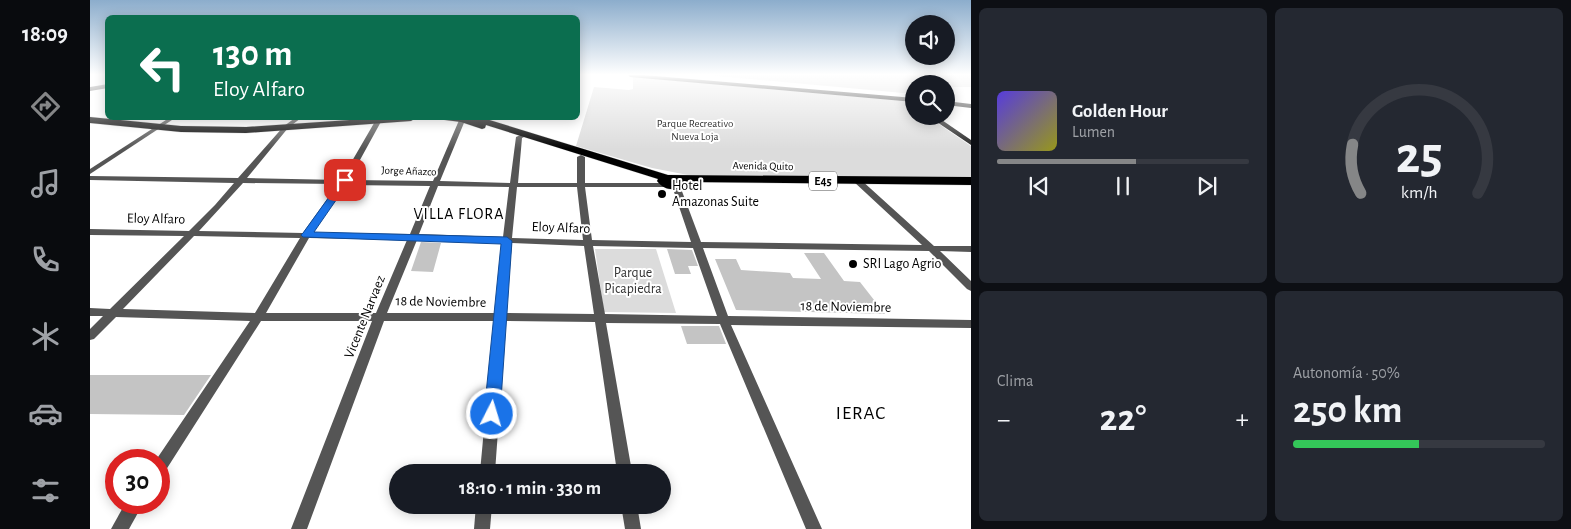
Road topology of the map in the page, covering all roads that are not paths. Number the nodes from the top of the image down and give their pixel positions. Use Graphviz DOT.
graph roads {
  1 [pos="955,103"];
  2 [pos="971,104"];
  3 [pos="90,116"];
  4 [pos="105,117"];
  5 [pos="90,120"];
  6 [pos="143,120"];
  7 [pos="355,120"];
  8 [pos="375,120"];
  9 [pos="461,120"];
  10 [pos="469,120"];
  11 [pos="479,120"];
  12 [pos="165,122"];
  13 [pos="292,123"];
  14 [pos="944,125"];
  15 [pos="950,125"];
  16 [pos="522,136"];
  17 [pos="971,138"];
  18 [pos="971,143"];
  19 [pos="581,157"];
  20 [pos="90,172"];
  21 [pos="90,178"];
  22 [pos="240,180"];
  23 [pos="345,180"];
  24 [pos="971,181"];
  25 [pos="672,182"];
  26 [pos="436,183"];
  27 [pos="861,184"];
  28 [pos="513,185"];
  29 [pos="581,185"];
  30 [pos="971,189"];
  31 [pos="90,232"];
  32 [pos="193,233"];
  33 [pos="306,235"];
  34 [pos="413,237"];
  35 [pos="507,241"];
  36 [pos="588,243"];
  37 [pos="696,244"];
  38 [pos="931,248"];
  39 [pos="971,249"];
  40 [pos="971,287"];
  41 [pos="90,312"];
  42 [pos="114,312"];
  43 [pos="380,316"];
  44 [pos="258,317"];
  45 [pos="501,317"];
  46 [pos="602,319"];
  47 [pos="724,320"];
  48 [pos="971,324"];
  49 [pos="90,336"];
  50 [pos="170,451"];
  51 [pos="488,464"];
  52 [pos="623,464"];
  53 [pos="128,514"];
  54 [pos="483,514"];
  55 [pos="630,514"];
  56 [pos="119,529"];
  57 [pos="299,529"];
  58 [pos="482,529"];
  59 [pos="633,529"];
  60 [pos="814,529"];
  1 -- 2 [label="main road"];
  3 -- 4 [label="highway"];
  5 -- 12 [label="highway"];
  6 -- 12 [label="highway"];
  7 -- 13 [label="highway"];
  8 -- 23 [label="street"];
  9 -- 26 [label="street, Vicente Narvaez"];
  10 -- 16 [label="highway, Avenida Quito / E45"];
  11 -- 16 [label="highway, Avenida Quito / E45"];
  12 -- 13 [label="highway"];
  12 -- 20 [label="street"];
  13 -- 22 [label="street"];
  14 -- 18 [label="main road"];
  15 -- 17 [label="main road"];
  16 -- 19 [label="highway, Avenida Quito / E45"];
  16 -- 25 [label="highway, Avenida Quito / E45"];
  16 -- 28 [label="street"];
  19 -- 25 [label="highway, Avenida Quito / E45"];
  19 -- 29 [label="street"];
  21 -- 22 [label="street, Jorge Añazco"];
  22 -- 23 [label="street, Jorge Añazco"];
  22 -- 32 [label="street"];
  23 -- 26 [label="street, Jorge Añazco"];
  23 -- 33 [label="street"];
  24 -- 27 [label="highway, Avenida Quito / E45"];
  25 -- 27 [label="highway, Avenida Quito / E45"];
  25 -- 29 [label="street, Jorge Añazco"];
  25 -- 37 [label="street"];
  26 -- 28 [label="street, Jorge Añazco"];
  26 -- 34 [label="street, Vicente Narvaez"];
  27 -- 30 [label="highway, Avenida Quito / E45"];
  27 -- 38 [label="street"];
  28 -- 29 [label="street, Jorge Añazco"];
  28 -- 35 [label="street"];
  29 -- 36 [label="street"];
  31 -- 32 [label="street, Eloy Alfaro"];
  32 -- 33 [label="street, Eloy Alfaro"];
  32 -- 42 [label="street"];
  33 -- 34 [label="street, Eloy Alfaro"];
  33 -- 44 [label="street"];
  34 -- 35 [label="street, Eloy Alfaro"];
  34 -- 43 [label="street, Vicente Narvaez"];
  35 -- 36 [label="street, Eloy Alfaro"];
  35 -- 45 [label="street"];
  36 -- 37 [label="street, Eloy Alfaro"];
  36 -- 46 [label="street"];
  37 -- 38 [label="street, Eloy Alfaro"];
  37 -- 47 [label="street"];
  38 -- 39 [label="street, Eloy Alfaro"];
  38 -- 40 [label="street"];
  41 -- 42 [label="street, 18 de Noviembre"];
  42 -- 44 [label="street, 18 de Noviembre"];
  42 -- 49 [label="street"];
  43 -- 44 [label="street, 18 de Noviembre"];
  43 -- 45 [label="street, 18 de Noviembre"];
  43 -- 57 [label="street, Vicente Narvaez"];
  44 -- 50 [label="street"];
  45 -- 46 [label="street, 18 de Noviembre"];
  45 -- 51 [label="street"];
  46 -- 47 [label="street, 18 de Noviembre"];
  46 -- 52 [label="street"];
  47 -- 48 [label="street, 18 de Noviembre"];
  47 -- 60 [label="street"];
  53 -- 56 [label="street"];
  54 -- 58 [label="street"];
  55 -- 59 [label="street"];
}
